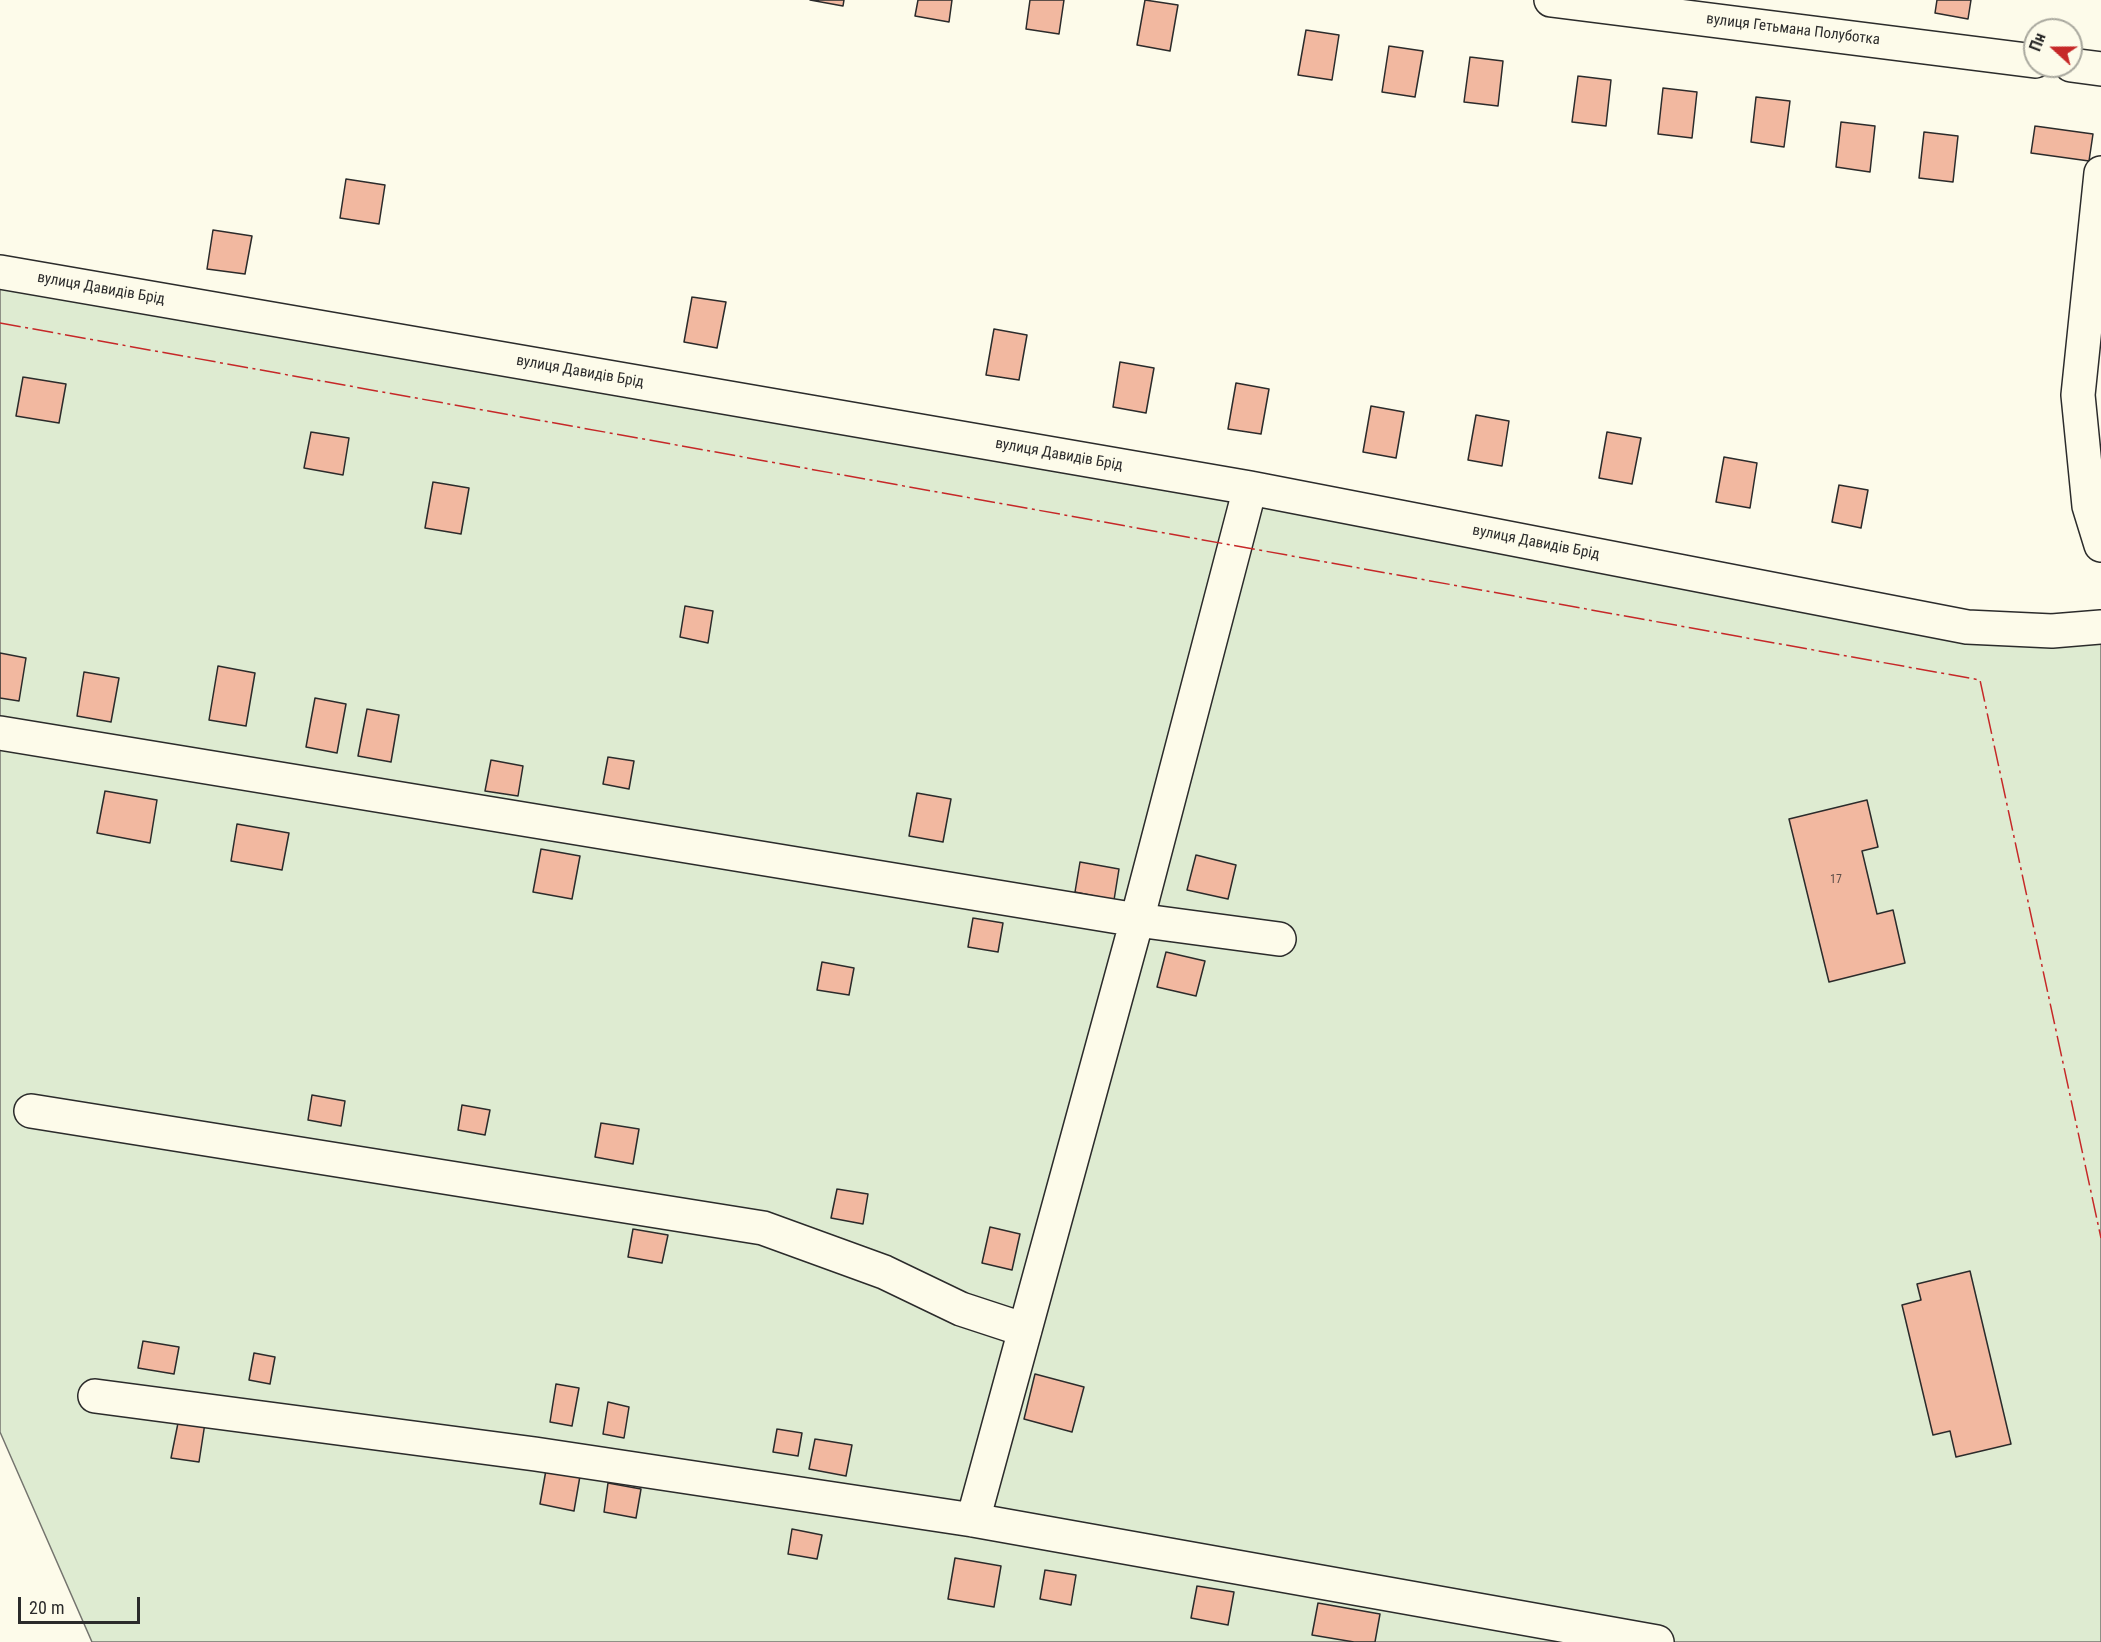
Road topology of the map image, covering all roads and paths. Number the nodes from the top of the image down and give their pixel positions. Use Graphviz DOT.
graph roads {
  1 [pos="1551,0"];
  2 [pos="2023,59"];
  3 [pos="2083,67"];
  4 [pos="2101,69"];
  5 [pos="2101,173"];
  6 [pos="8,273"];
  7 [pos="1250,488"];
  8 [pos="2101,545"];
  9 [pos="2101,627"];
  10 [pos="0,733"];
  11 [pos="1137,920"];
  12 [pos="1279,939"];
  13 [pos="31,1111"];
  14 [pos="1025,1330"];
  15 [pos="95,1396"];
  16 [pos="973,1520"];
  17 [pos="1657,1642"];
  1 -- 2 [label="street, вулиця Гетьмана Полуботка"];
  3 -- 4 [label="street"];
  5 -- 8 [label="street"];
  6 -- 7 [label="street, вулиця Давидів Брід"];
  7 -- 9 [label="street, вулиця Давидів Брід"];
  7 -- 11 [label="street"];
  10 -- 11 [label="street"];
  11 -- 12 [label="street"];
  11 -- 14 [label="street"];
  13 -- 14 [label="street"];
  14 -- 16 [label="street"];
  15 -- 16 [label="street"];
  16 -- 17 [label="street"];
}
